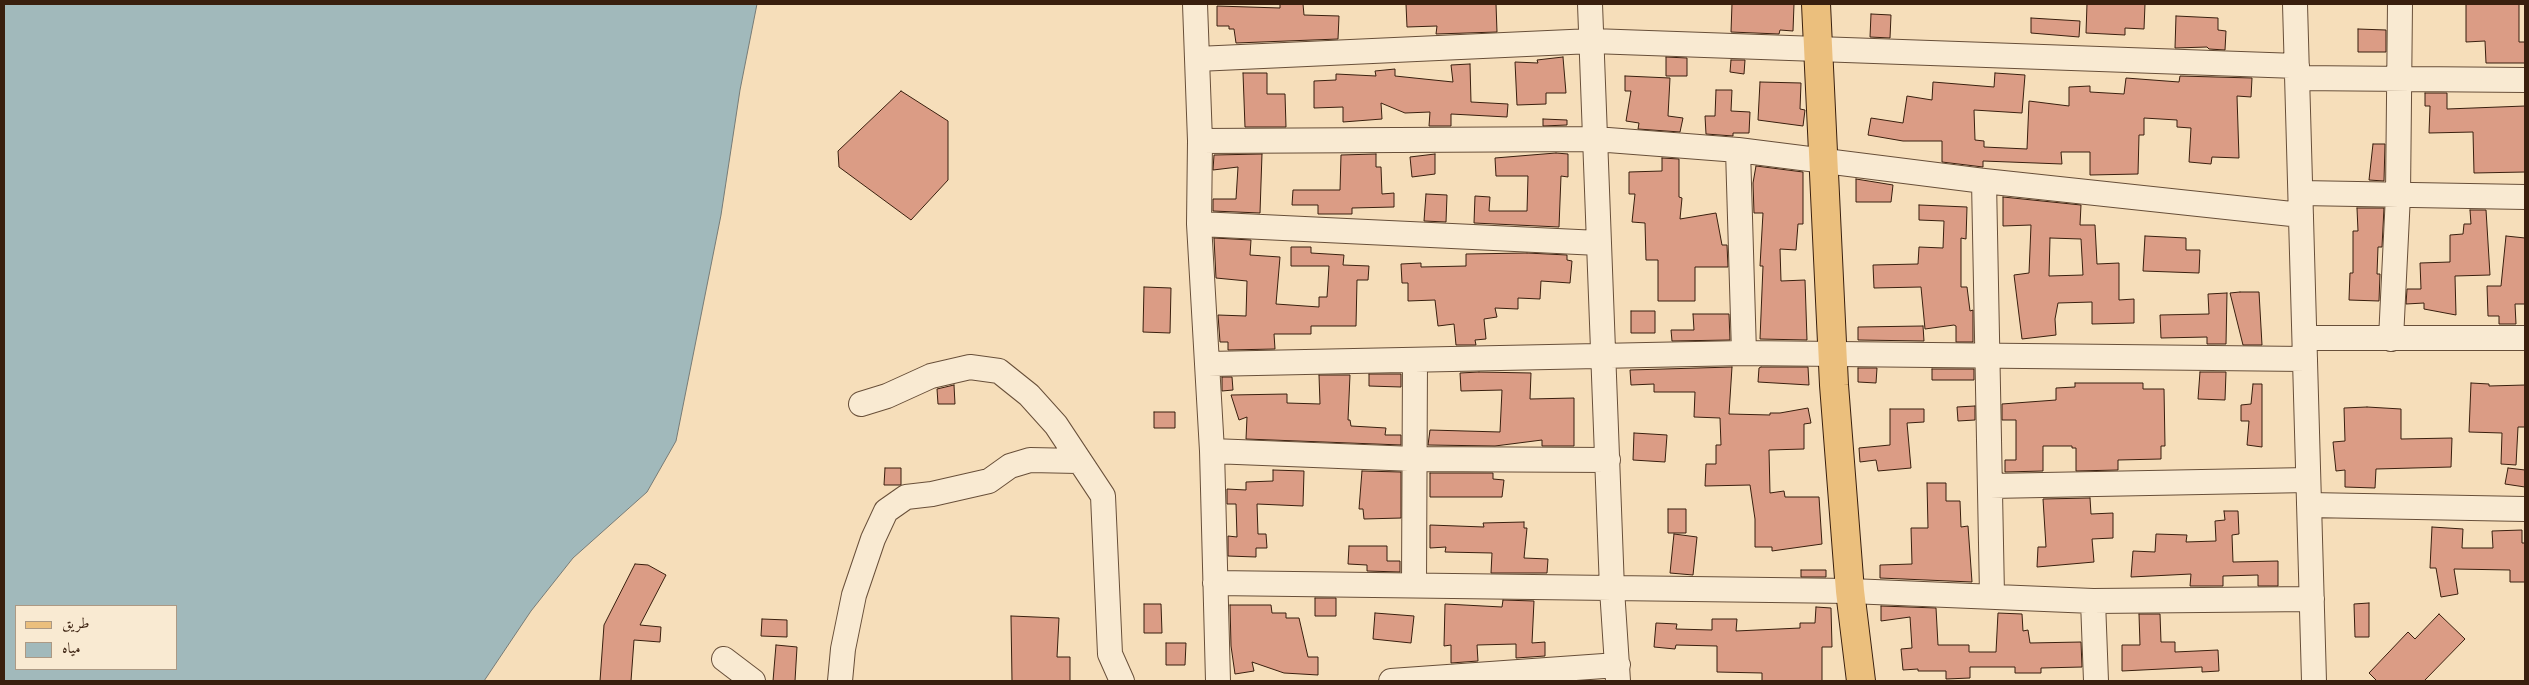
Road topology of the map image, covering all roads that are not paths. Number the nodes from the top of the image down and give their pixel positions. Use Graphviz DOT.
graph roads {
  1 [pos="1195,4"];
  2 [pos="1590,4"];
  3 [pos="1816,4"];
  4 [pos="2295,4"];
  5 [pos="2400,4"];
  6 [pos="1592,41"];
  7 [pos="1817,49"];
  8 [pos="1198,59"];
  9 [pos="2297,72"];
  10 [pos="2399,80"];
  11 [pos="2525,80"];
  12 [pos="1595,140"];
  13 [pos="1200,141"];
  14 [pos="1738,150"];
  15 [pos="1824,160"];
  16 [pos="1984,181"];
  17 [pos="2398,195"];
  18 [pos="2525,197"];
  19 [pos="2301,204"];
  20 [pos="1199,224"];
  21 [pos="1599,243"];
  22 [pos="2525,338"];
  23 [pos="2392,339"];
  24 [pos="2305,348"];
  25 [pos="1744,353"];
  26 [pos="1603,354"];
  27 [pos="1832,354"];
  28 [pos="1988,355"];
  29 [pos="1415,360"];
  30 [pos="1208,364"];
  31 [pos="861,404"];
  32 [pos="1212,450"];
  33 [pos="1415,459"];
  34 [pos="1608,460"];
  35 [pos="1078,461"];
  36 [pos="2308,480"];
  37 [pos="1990,486"];
  38 [pos="2309,506"];
  39 [pos="2525,509"];
  40 [pos="1215,582"];
  41 [pos="1414,584"];
  42 [pos="1612,589"];
  43 [pos="1850,591"];
  44 [pos="1992,595"];
  45 [pos="2312,599"];
  46 [pos="2093,601"];
  47 [pos="724,659"];
  48 [pos="1618,673"];
  49 [pos="753,681"];
  50 [pos="840,681"];
  51 [pos="1122,681"];
  52 [pos="1218,681"];
  53 [pos="1391,681"];
  54 [pos="1861,681"];
  55 [pos="2096,681"];
  56 [pos="2314,681"];
  1 -- 8 [label="street"];
  2 -- 6 [label="street"];
  3 -- 7 [label="main road"];
  4 -- 9 [label="street"];
  5 -- 10 [label="street"];
  6 -- 7 [label="street"];
  6 -- 8 [label="street"];
  6 -- 12 [label="street"];
  7 -- 9 [label="street"];
  7 -- 15 [label="main road"];
  8 -- 13 [label="street"];
  9 -- 10 [label="street"];
  9 -- 19 [label="street"];
  10 -- 11 [label="street"];
  10 -- 17 [label="street"];
  12 -- 13 [label="street"];
  12 -- 14 [label="street"];
  12 -- 21 [label="street"];
  13 -- 20 [label="street"];
  14 -- 15 [label="street"];
  14 -- 25 [label="street"];
  15 -- 16 [label="street"];
  15 -- 27 [label="main road"];
  16 -- 19 [label="street"];
  16 -- 28 [label="street"];
  17 -- 18 [label="street"];
  17 -- 19 [label="street"];
  17 -- 23 [label="street"];
  19 -- 24 [label="street"];
  20 -- 21 [label="street"];
  20 -- 30 [label="street"];
  21 -- 26 [label="street"];
  22 -- 23 [label="street"];
  23 -- 24 [label="street"];
  24 -- 28 [label="street"];
  24 -- 36 [label="street"];
  25 -- 26 [label="street"];
  25 -- 27 [label="street"];
  26 -- 29 [label="street"];
  26 -- 34 [label="street"];
  27 -- 28 [label="street"];
  27 -- 43 [label="main road"];
  28 -- 37 [label="street"];
  29 -- 30 [label="street"];
  29 -- 33 [label="street"];
  30 -- 32 [label="street"];
  31 -- 35 [label="street"];
  32 -- 33 [label="street"];
  32 -- 40 [label="street"];
  33 -- 34 [label="street"];
  33 -- 41 [label="street"];
  34 -- 42 [label="street"];
  35 -- 50 [label="street"];
  35 -- 51 [label="street"];
  36 -- 37 [label="street"];
  36 -- 38 [label="street"];
  37 -- 44 [label="street"];
  38 -- 39 [label="street"];
  38 -- 45 [label="street"];
  40 -- 41 [label="street"];
  40 -- 52 [label="street"];
  41 -- 42 [label="street"];
  42 -- 43 [label="street"];
  42 -- 48 [label="street"];
  43 -- 44 [label="street"];
  43 -- 54 [label="main road"];
  44 -- 46 [label="street"];
  45 -- 46 [label="street"];
  45 -- 56 [label="street"];
  46 -- 55 [label="street"];
  47 -- 49 [label="street"];
  48 -- 53 [label="street"];
}
